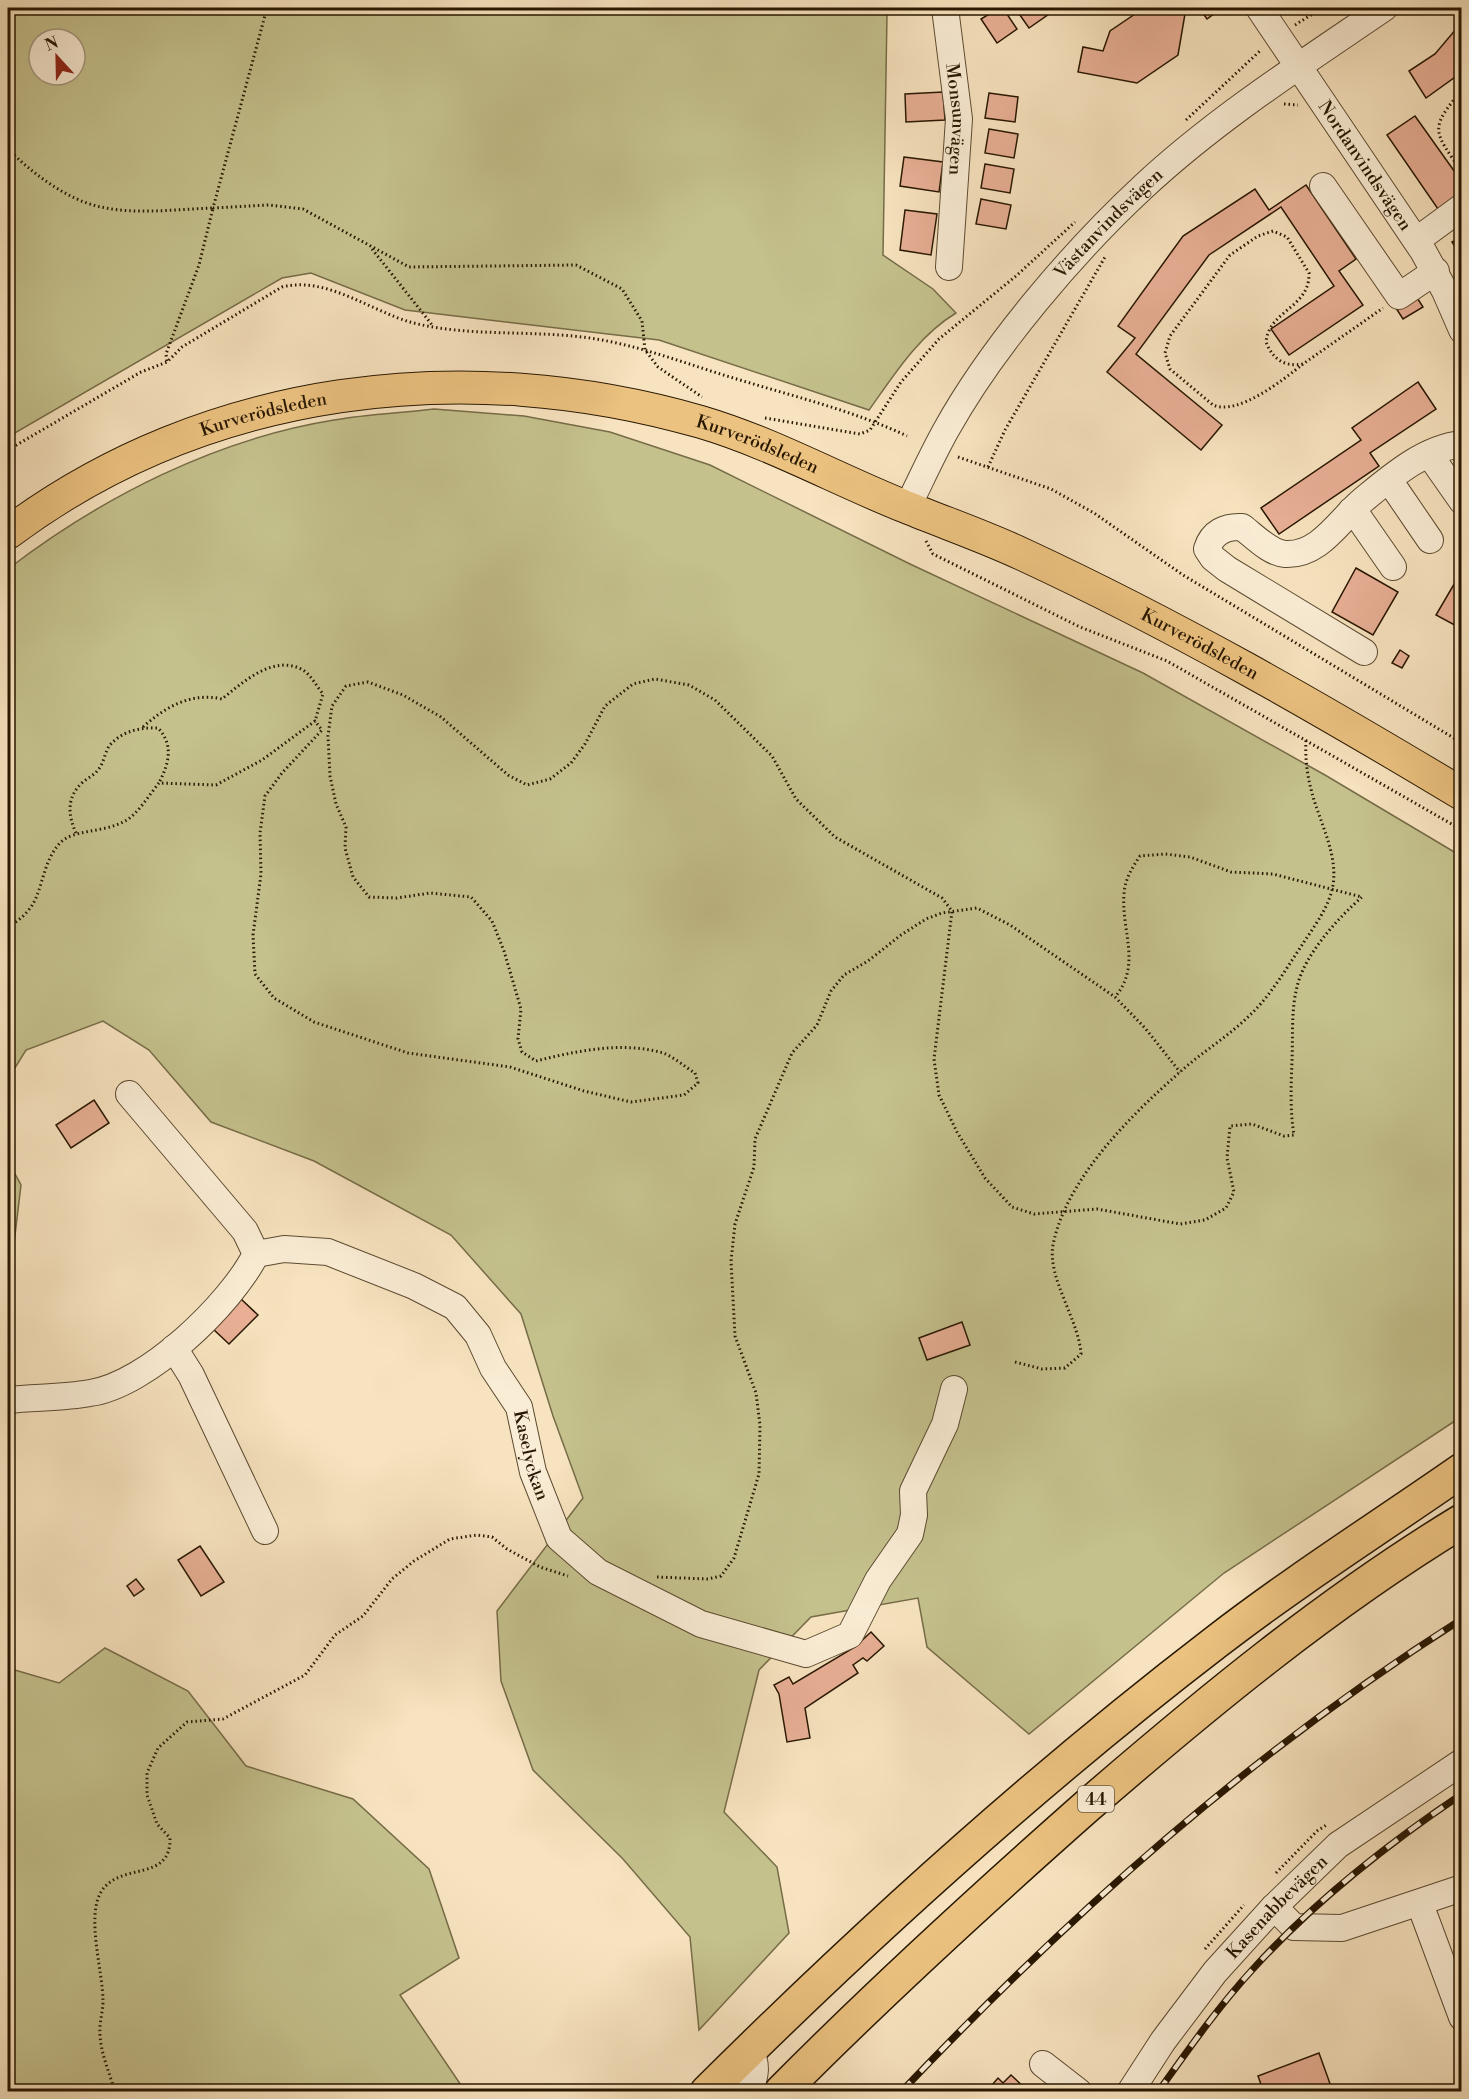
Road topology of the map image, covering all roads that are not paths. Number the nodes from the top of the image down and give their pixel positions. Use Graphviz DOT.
graph roads {
  1 [pos="945,8"];
  2 [pos="1259,8"];
  3 [pos="1384,8"];
  4 [pos="1299,66"];
  5 [pos="1323,186"];
  6 [pos="1461,207"];
  7 [pos="1417,240"];
  8 [pos="949,267"];
  9 [pos="1436,271"];
  10 [pos="1461,330"];
  11 [pos="1461,444"];
  12 [pos="1429,454"];
  13 [pos="1389,480"];
  14 [pos="1461,501"];
  15 [pos="907,508"];
  16 [pos="1351,511"];
  17 [pos="8,533"];
  18 [pos="1430,540"];
  19 [pos="1393,567"];
  20 [pos="1364,652"];
  21 [pos="1461,794"];
  22 [pos="129,1094"];
  23 [pos="256,1254"];
  24 [pos="174,1348"];
  25 [pos="954,1389"];
  26 [pos="8,1401"];
  27 [pos="1461,1470"];
  28 [pos="1461,1476"];
  29 [pos="1406,1509"];
  30 [pos="1461,1521"];
  31 [pos="265,1531"];
  32 [pos="1461,1762"];
  33 [pos="1461,1888"];
  34 [pos="1420,1904"];
  35 [pos="1274,1907"];
  36 [pos="1461,2017"];
  37 [pos="749,2049"];
  38 [pos="1043,2064"];
  39 [pos="707,2091"];
  40 [pos="748,2091"];
  41 [pos="781,2091"];
  42 [pos="1079,2091"];
  43 [pos="1130,2091"];
  1 -- 8 [label="street, Monsunvägen"];
  2 -- 4 [label="street, Nordanvindsvägen"];
  3 -- 4 [label="street, Västanvindsvägen"];
  4 -- 7 [label="street, Nordanvindsvägen"];
  4 -- 15 [label="street, Västanvindsvägen"];
  5 -- 9 [label="street"];
  6 -- 7 [label="street"];
  7 -- 9 [label="street, Nordanvindsvägen"];
  9 -- 10 [label="street, Nordanvindsvägen"];
  11 -- 12 [label="street"];
  12 -- 13 [label="street"];
  12 -- 14 [label="street"];
  13 -- 16 [label="street"];
  13 -- 18 [label="street"];
  15 -- 17 [label="main road, Kurverödsleden"];
  15 -- 21 [label="main road, Kurverödsleden"];
  16 -- 19 [label="street"];
  16 -- 20 [label="street"];
  22 -- 23 [label="street"];
  23 -- 24 [label="street"];
  23 -- 25 [label="street, Kaselyckan"];
  24 -- 26 [label="street"];
  24 -- 31 [label="street"];
  27 -- 29 [label="highway"];
  28 -- 29 [label="highway, 44"];
  29 -- 37 [label="highway, 44"];
  30 -- 41 [label="highway, 44"];
  32 -- 35 [label="street, Kasenabbevägen"];
  33 -- 34 [label="street"];
  34 -- 35 [label="street"];
  34 -- 36 [label="street"];
  35 -- 43 [label="street, Kasenabbevägen"];
  37 -- 39 [label="highway, 44"];
  37 -- 40 [label="street"];
  38 -- 42 [label="street"];
}
